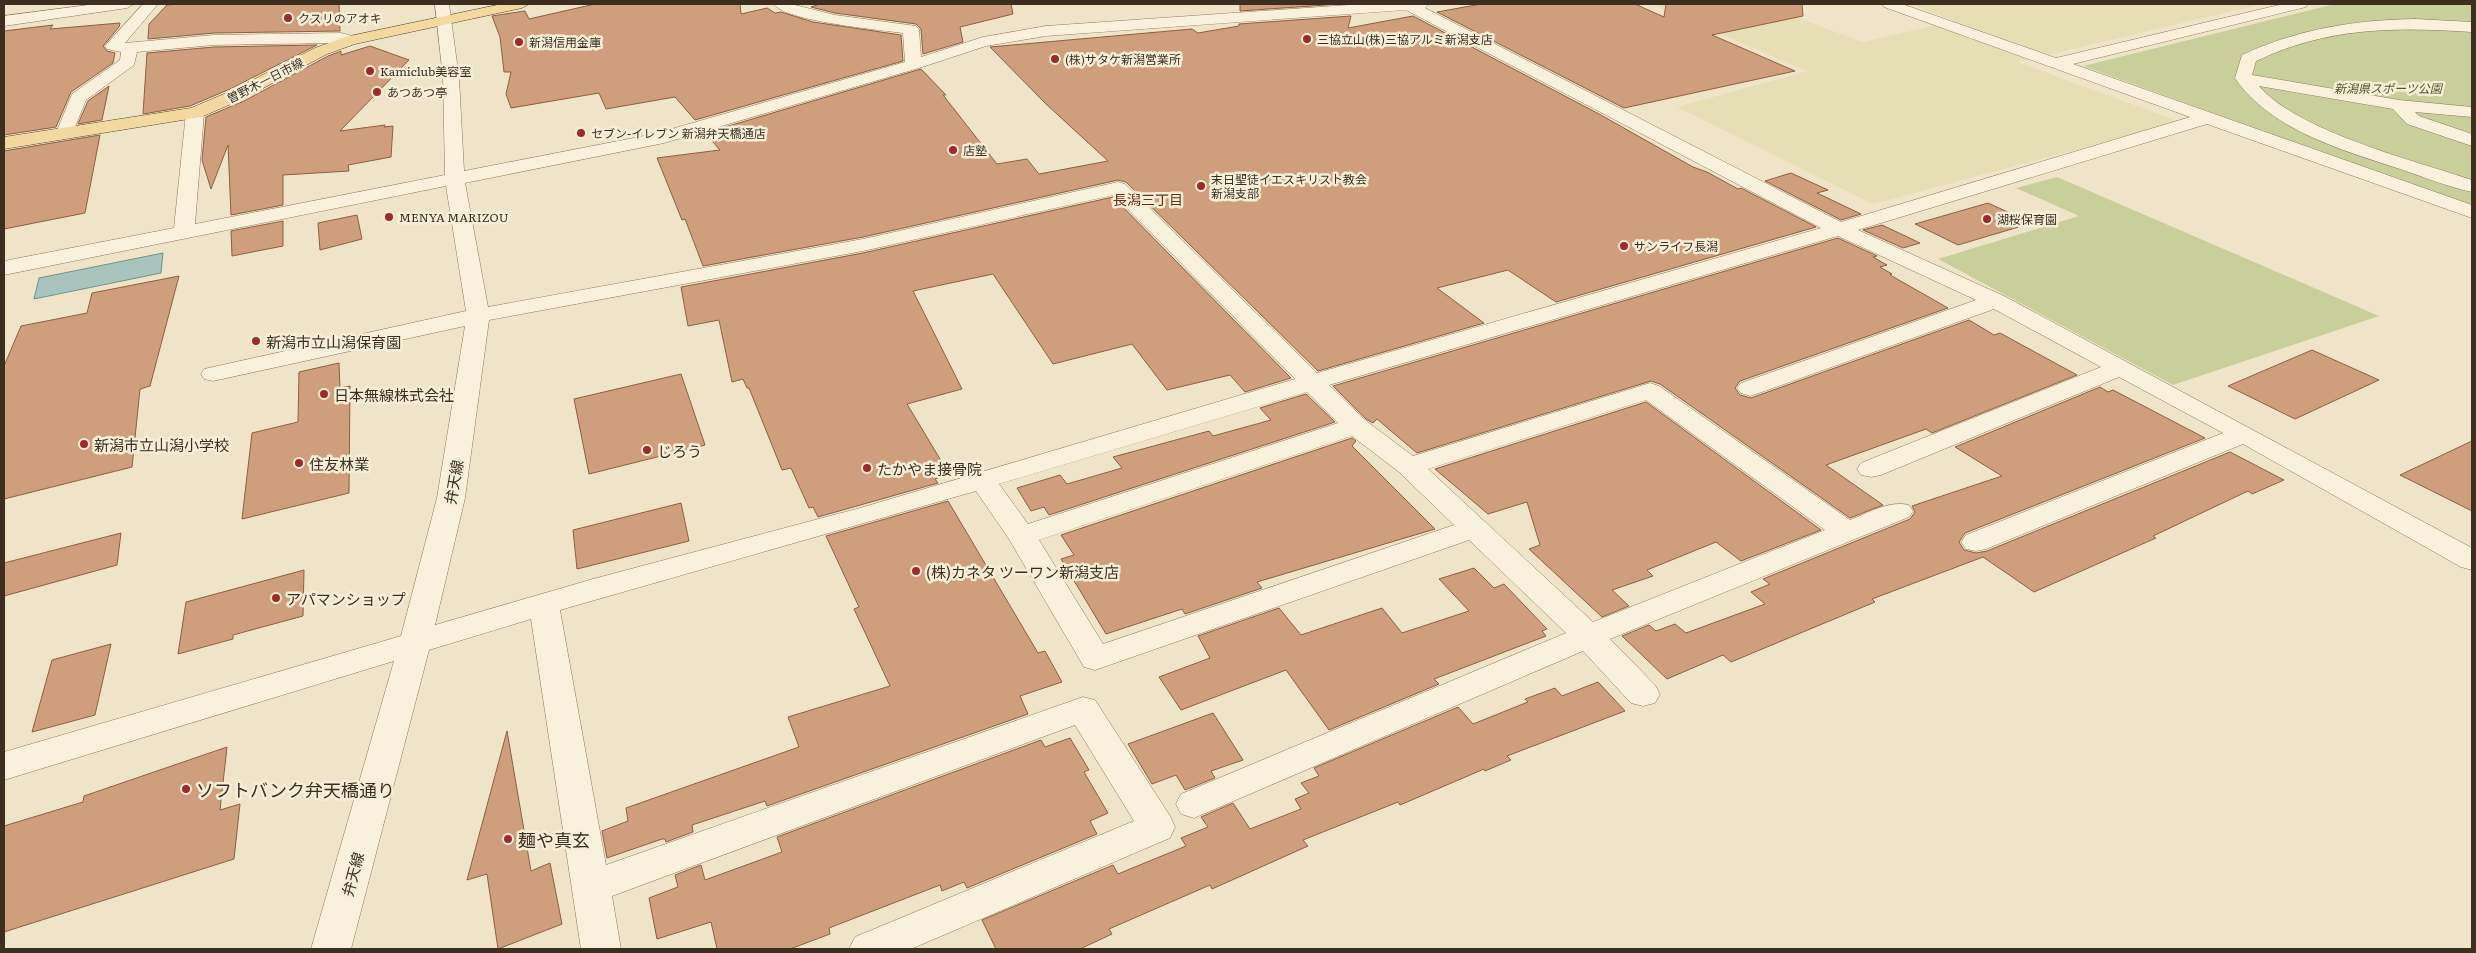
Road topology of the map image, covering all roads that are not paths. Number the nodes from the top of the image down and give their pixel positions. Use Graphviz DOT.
graph roads {
  1 [pos="127,4"];
  2 [pos="151,4"];
  3 [pos="522,4"];
  4 [pos="781,4"];
  5 [pos="1416,4"];
  6 [pos="1889,4"];
  7 [pos="2300,4"];
  8 [pos="443,12"];
  9 [pos="4,21"];
  10 [pos="2472,27"];
  11 [pos="350,40"];
  12 [pos="130,48"];
  13 [pos="2056,63"];
  14 [pos="913,65"];
  15 [pos="2242,78"];
  16 [pos="2399,105"];
  17 [pos="2472,112"];
  18 [pos="195,113"];
  19 [pos="2207,118"];
  20 [pos="65,134"];
  21 [pos="2472,140"];
  22 [pos="4,143"];
  23 [pos="455,179"];
  24 [pos="2472,186"];
  25 [pos="2472,212"];
  26 [pos="1841,230"];
  27 [pos="184,233"];
  28 [pos="4,268"];
  29 [pos="1996,301"];
  30 [pos="478,316"];
  31 [pos="2120,368"];
  32 [pos="213,374"];
  33 [pos="1313,382"];
  34 [pos="1750,388"];
  35 [pos="1356,426"];
  36 [pos="2244,434"];
  37 [pos="1409,466"];
  38 [pos="1871,469"];
  39 [pos="982,480"];
  40 [pos="1899,511"];
  41 [pos="1474,528"];
  42 [pos="1847,532"];
  43 [pos="1022,536"];
  44 [pos="1976,542"];
  45 [pos="2472,560"];
  46 [pos="544,604"];
  47 [pos="1588,636"];
  48 [pos="415,642"];
  49 [pos="1643,694"];
  50 [pos="4,766"];
  51 [pos="1194,804"];
  52 [pos="590,887"];
  53 [pos="331,949"];
  54 [pos="600,949"];
  55 [pos="869,949"];
  1 -- 9 [label="street"];
  2 -- 12 [label="street"];
  3 -- 8 [label="main road, 曽野木一日市線"];
  4 -- 14 [label="street"];
  5 -- 14 [label="street"];
  5 -- 26 [label="street"];
  6 -- 13 [label="street"];
  7 -- 13 [label="street"];
  8 -- 11 [label="main road, 曽野木一日市線"];
  8 -- 23 [label="street, 弁天線"];
  10 -- 15 [label="street"];
  11 -- 12 [label="street"];
  11 -- 18 [label="main road, 曽野木一日市線"];
  12 -- 20 [label="street"];
  13 -- 19 [label="street"];
  14 -- 23 [label="street"];
  15 -- 16 [label="street"];
  15 -- 24 [label="street"];
  16 -- 17 [label="street"];
  16 -- 21 [label="street"];
  18 -- 20 [label="main road, 曽野木一日市線"];
  18 -- 27 [label="street"];
  19 -- 25 [label="street"];
  19 -- 26 [label="street"];
  20 -- 22 [label="main road, 曽野木一日市線"];
  23 -- 27 [label="street"];
  23 -- 30 [label="street, 弁天線"];
  26 -- 29 [label="street"];
  26 -- 33 [label="street"];
  27 -- 28 [label="street"];
  29 -- 31 [label="street"];
  29 -- 34 [label="street"];
  30 -- 32 [label="street"];
  30 -- 33 [label="street"];
  30 -- 48 [label="street, 弁天線"];
  31 -- 36 [label="street"];
  31 -- 38 [label="street"];
  33 -- 35 [label="street"];
  33 -- 39 [label="street"];
  35 -- 37 [label="street"];
  35 -- 43 [label="street"];
  36 -- 44 [label="street"];
  36 -- 45 [label="street"];
  37 -- 41 [label="street"];
  37 -- 42 [label="street"];
  39 -- 43 [label="street"];
  39 -- 46 [label="street"];
  40 -- 42 [label="street"];
  41 -- 43 [label="street"];
  41 -- 47 [label="street"];
  42 -- 47 [label="street"];
  46 -- 48 [label="street"];
  46 -- 52 [label="street"];
  47 -- 49 [label="street"];
  47 -- 51 [label="street"];
  48 -- 50 [label="street"];
  48 -- 53 [label="street, 弁天線"];
  52 -- 54 [label="street"];
  52 -- 55 [label="street"];
}
